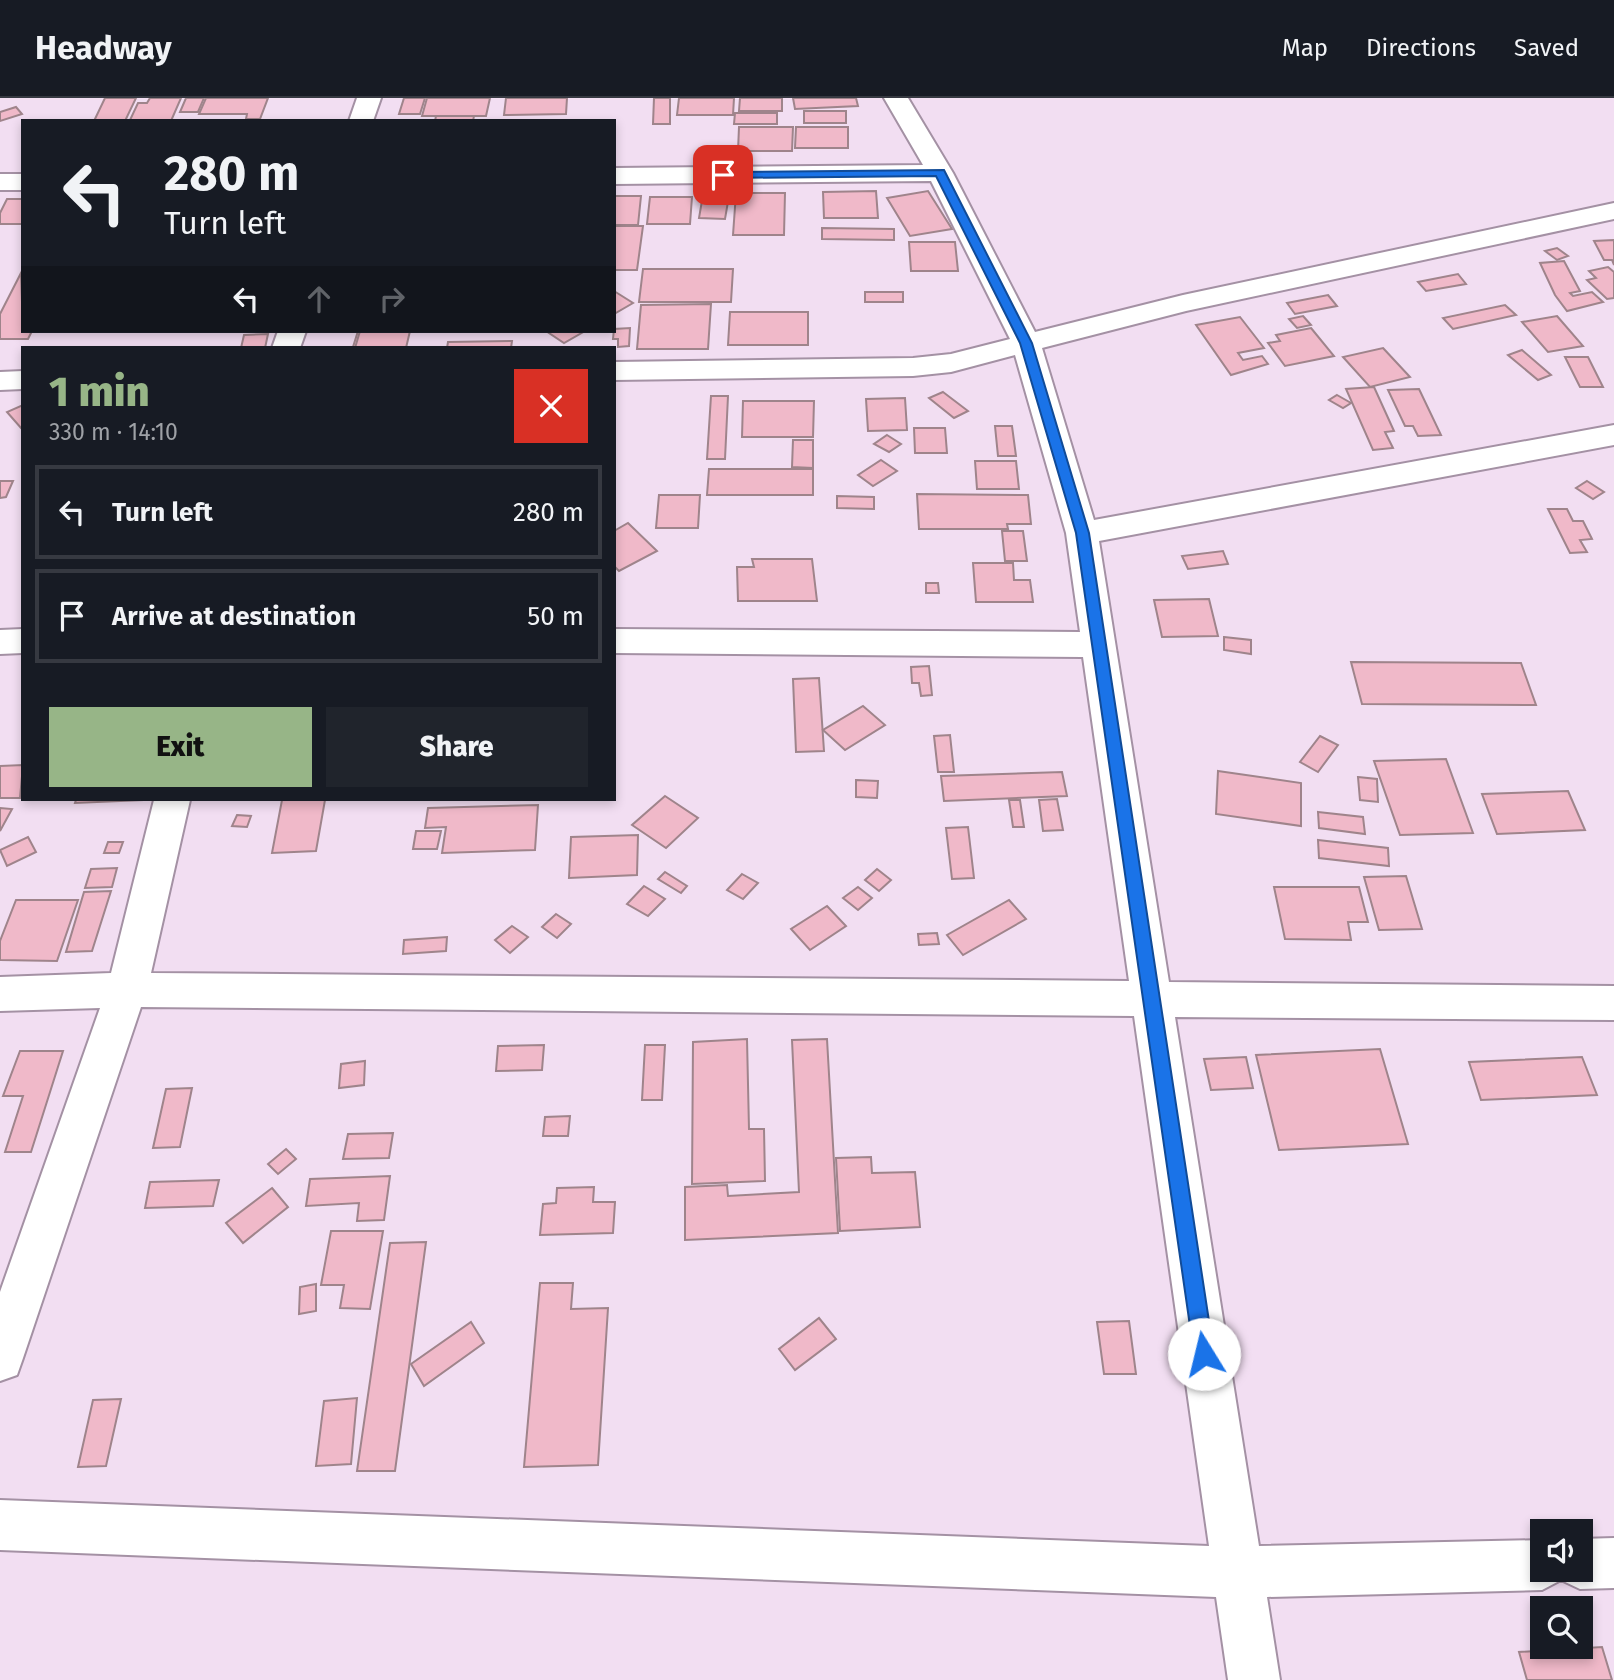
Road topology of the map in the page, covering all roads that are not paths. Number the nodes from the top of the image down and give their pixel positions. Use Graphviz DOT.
graph roads {
  1 [pos="369,98"];
  2 [pos="896,98"];
  3 [pos="362,119"];
  4 [pos="940,173"];
  5 [pos="616,176"];
  6 [pos="0,182"];
  7 [pos="21,182"];
  8 [pos="1614,211"];
  9 [pos="1026,343"];
  10 [pos="616,371"];
  11 [pos="21,380"];
  12 [pos="0,381"];
  13 [pos="1614,435"];
  14 [pos="1082,533"];
  15 [pos="21,641"];
  16 [pos="616,641"];
  17 [pos="0,642"];
  18 [pos="1097,645"];
  19 [pos="172,801"];
  20 [pos="127,990"];
  21 [pos="0,994"];
  22 [pos="1150,1000"];
  23 [pos="1614,1003"];
  24 [pos="0,1359"];
  25 [pos="0,1525"];
  26 [pos="1614,1563"];
  27 [pos="1593,1564"];
  28 [pos="1530,1565"];
  29 [pos="1238,1572"];
  30 [pos="1254,1680"];
  1 -- 3 [label="street"];
  2 -- 4 [label="street"];
  4 -- 5 [label="street"];
  4 -- 9 [label="street"];
  6 -- 7 [label="street"];
  8 -- 9 [label="street"];
  9 -- 10 [label="street"];
  9 -- 14 [label="street"];
  11 -- 12 [label="street"];
  13 -- 14 [label="street"];
  14 -- 18 [label="street"];
  15 -- 17 [label="street"];
  16 -- 18 [label="street"];
  18 -- 22 [label="street"];
  19 -- 20 [label="street"];
  20 -- 21 [label="street"];
  20 -- 22 [label="street"];
  20 -- 24 [label="street"];
  22 -- 23 [label="street"];
  22 -- 29 [label="street"];
  25 -- 29 [label="street"];
  26 -- 27 [label="street"];
  28 -- 29 [label="street"];
  29 -- 30 [label="street"];
}
